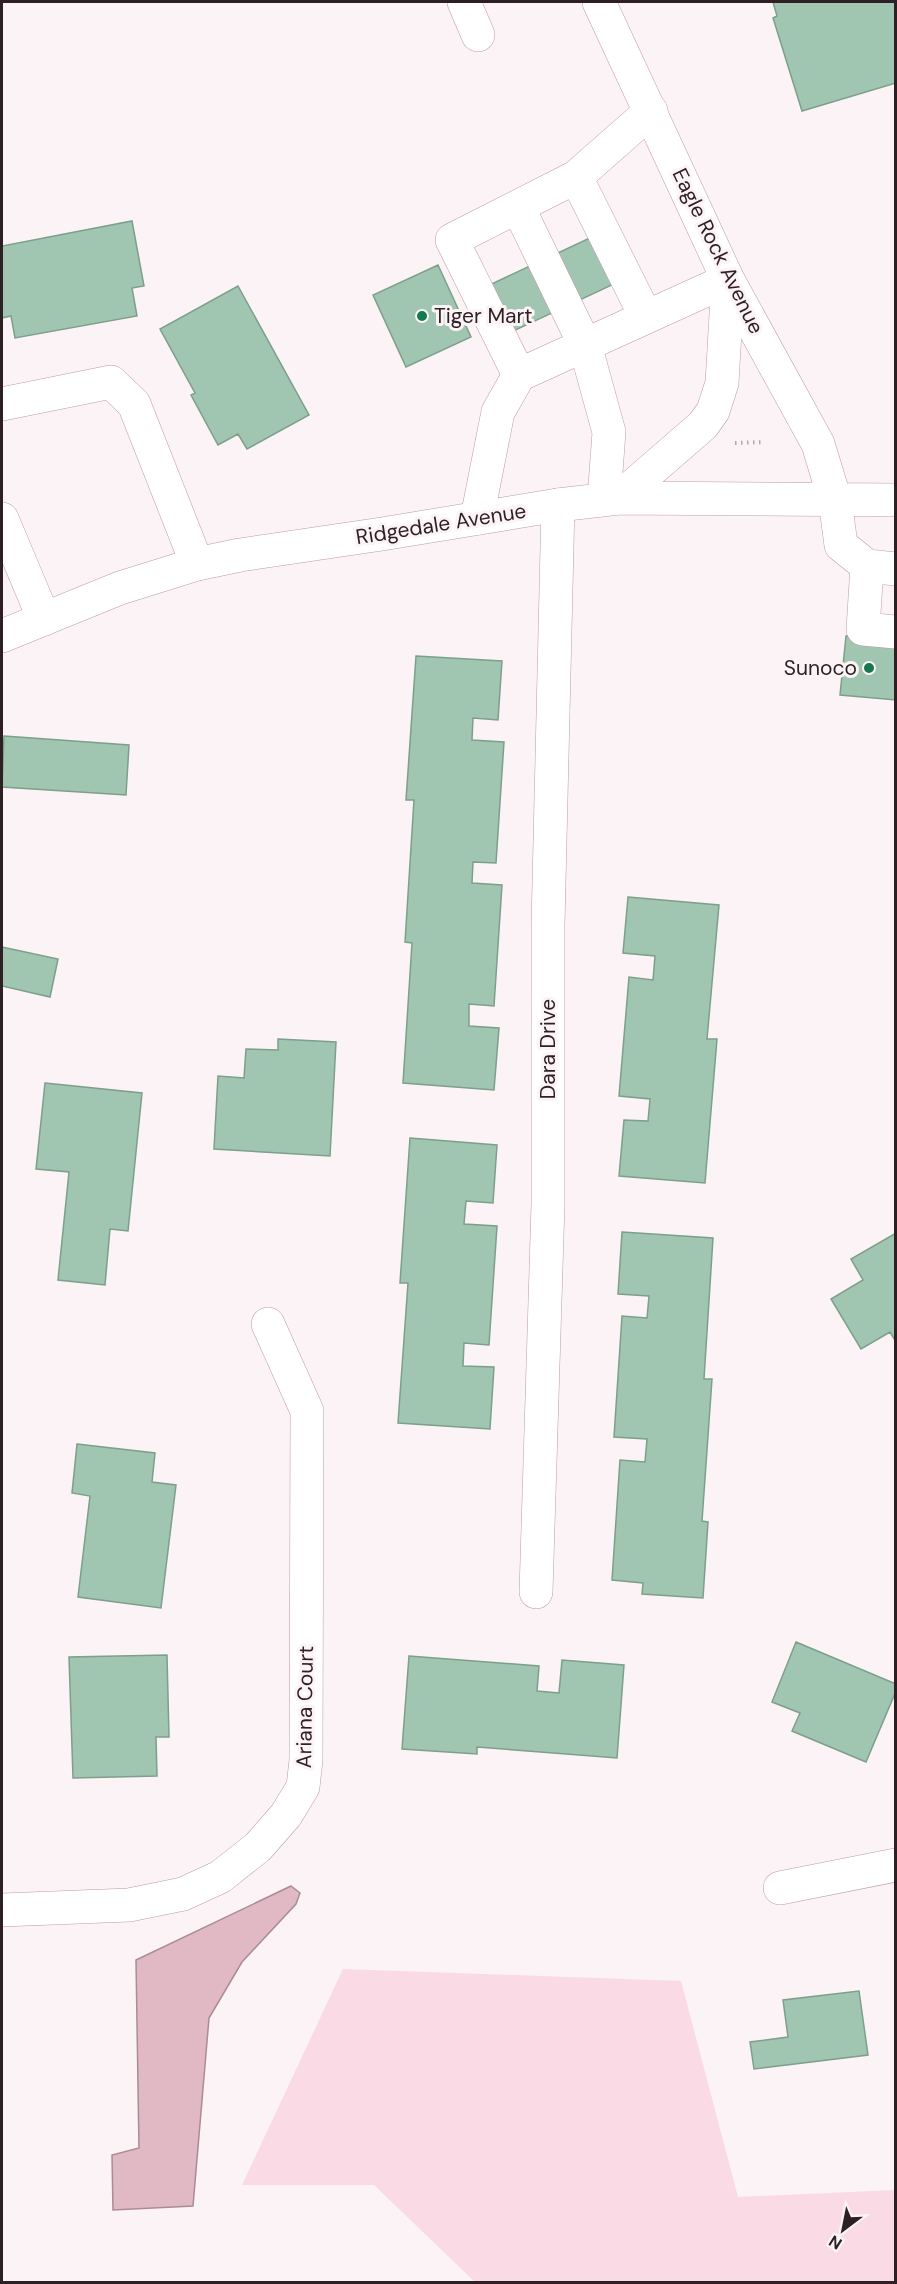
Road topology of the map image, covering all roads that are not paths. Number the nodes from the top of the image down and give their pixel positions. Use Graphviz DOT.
graph roads {
  1 [pos="464,2"];
  2 [pos="599,2"];
  3 [pos="478,35"];
  4 [pos="651,111"];
  5 [pos="576,177"];
  6 [pos="518,207"];
  7 [pos="728,280"];
  8 [pos="646,317"];
  9 [pos="585,345"];
  10 [pos="519,375"];
  11 [pos="2,404"];
  12 [pos="611,499"];
  13 [pos="835,500"];
  14 [pos="896,500"];
  15 [pos="558,505"];
  16 [pos="477,518"];
  17 [pos="2,519"];
  18 [pos="197,564"];
  19 [pos="881,567"];
  20 [pos="44,619"];
  21 [pos="896,632"];
  22 [pos="2,636"];
  23 [pos="268,1324"];
  24 [pos="536,1592"];
  25 [pos="896,1865"];
  26 [pos="780,1888"];
  27 [pos="2,1910"];
  1 -- 3 [label="street"];
  2 -- 4 [label="street, Eagle Rock Avenue"];
  4 -- 5 [label="street"];
  4 -- 7 [label="street, Eagle Rock Avenue"];
  5 -- 6 [label="street"];
  5 -- 8 [label="street"];
  6 -- 9 [label="street"];
  6 -- 10 [label="street"];
  7 -- 8 [label="street"];
  7 -- 12 [label="street"];
  7 -- 13 [label="street, Eagle Rock Avenue"];
  8 -- 9 [label="street"];
  9 -- 10 [label="street"];
  9 -- 12 [label="street"];
  10 -- 16 [label="street"];
  11 -- 18 [label="street"];
  12 -- 13 [label="street, Ridgedale Avenue"];
  12 -- 15 [label="street, Ridgedale Avenue"];
  13 -- 14 [label="street, Ridgedale Avenue"];
  13 -- 19 [label="street, Eagle Rock Avenue"];
  15 -- 16 [label="street, Ridgedale Avenue"];
  15 -- 24 [label="street, Dara Drive"];
  16 -- 18 [label="street, Ridgedale Avenue"];
  17 -- 20 [label="street"];
  18 -- 20 [label="street, Ridgedale Avenue"];
  19 -- 21 [label="street"];
  20 -- 22 [label="street, Ridgedale Avenue"];
  23 -- 27 [label="street, Ariana Court"];
  25 -- 26 [label="street"];
}
